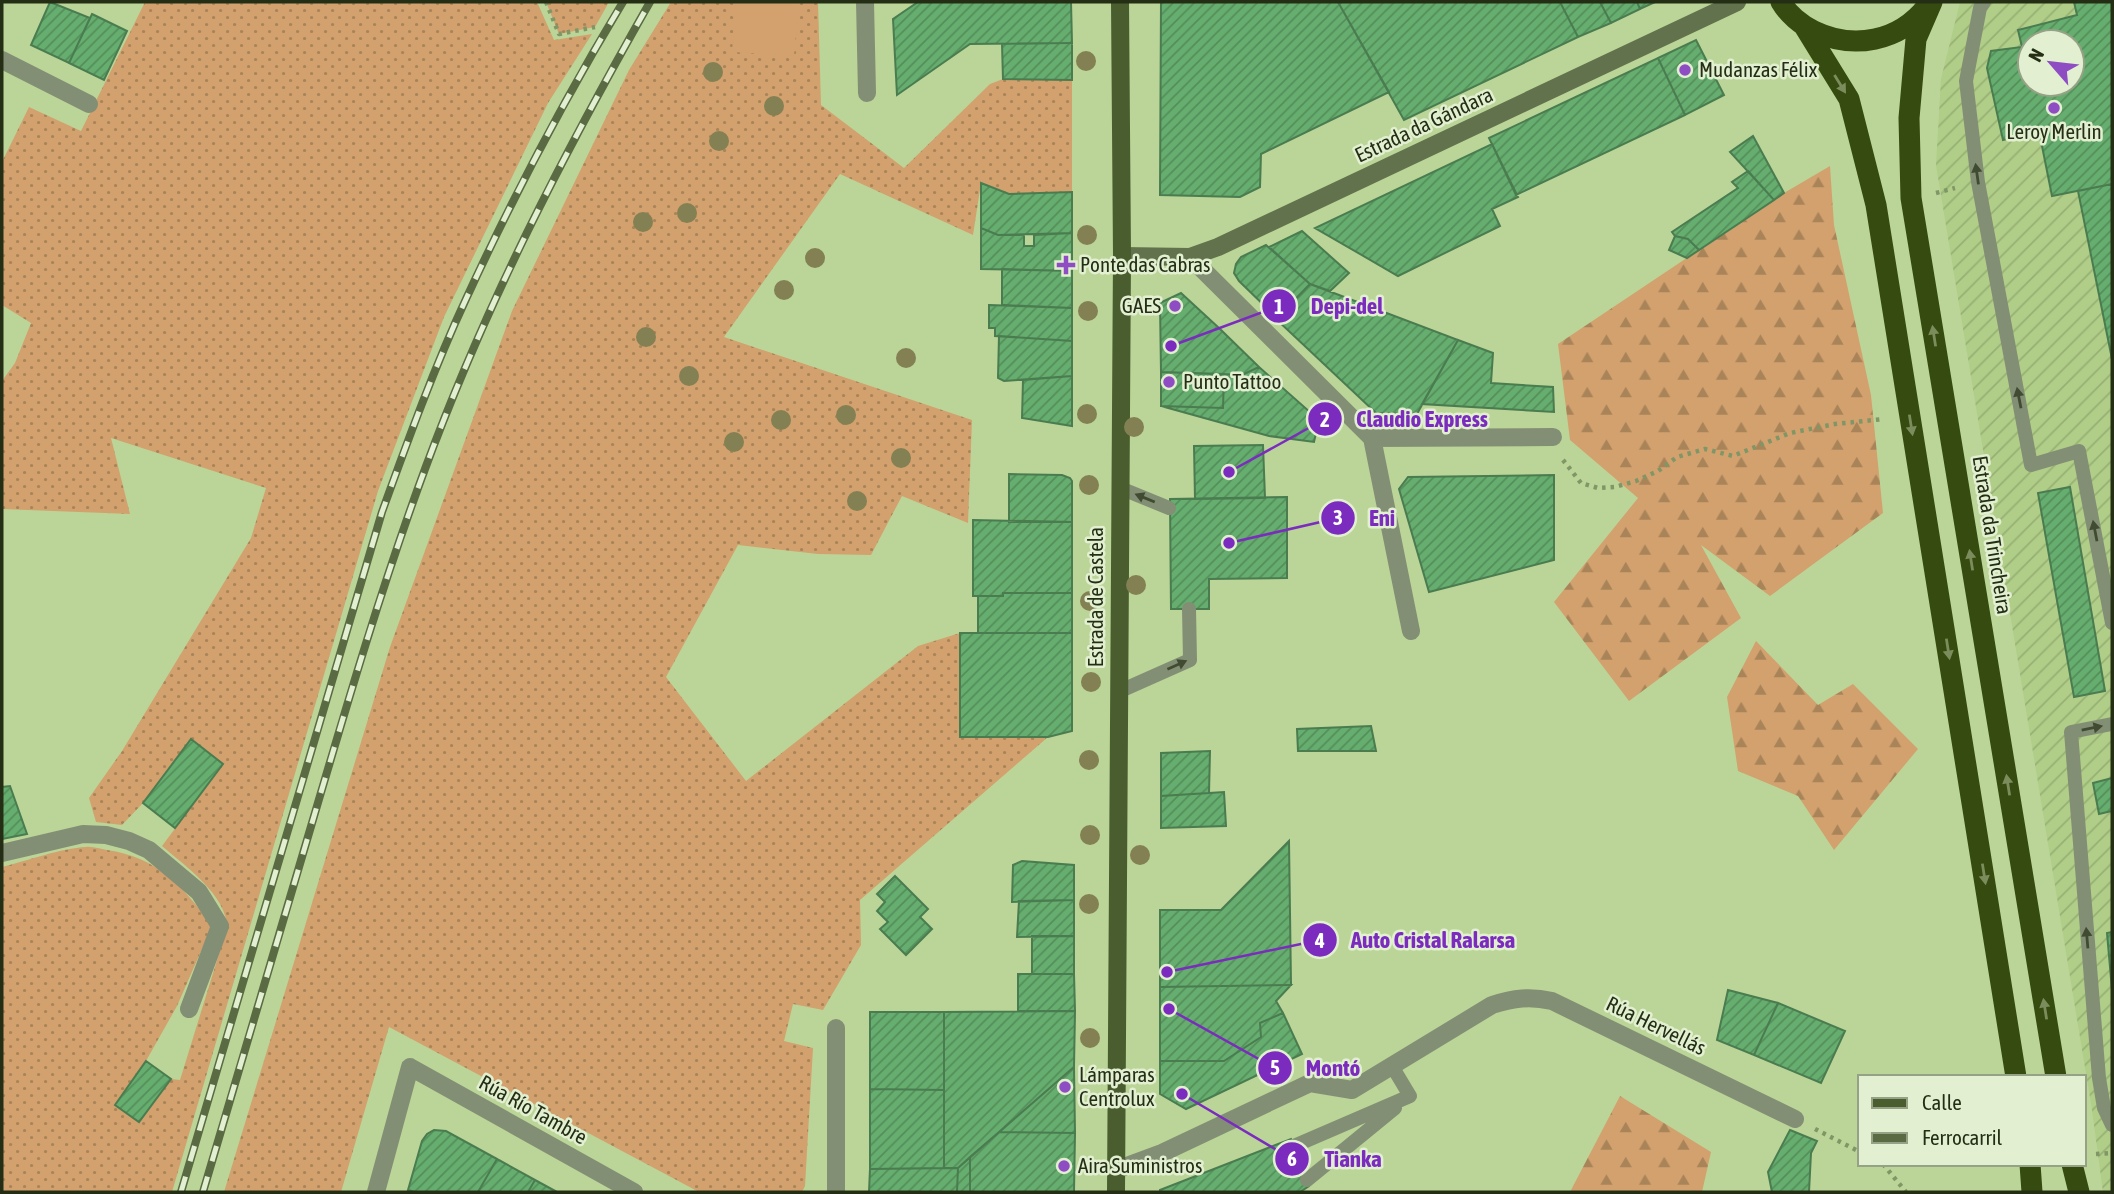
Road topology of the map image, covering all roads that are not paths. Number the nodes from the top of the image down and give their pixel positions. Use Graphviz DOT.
graph roads {
  1 [pos="1120,2"];
  2 [pos="1737,2"];
  3 [pos="1781,2"];
  4 [pos="1931,2"];
  5 [pos="1984,2"];
  6 [pos="868,4"];
  7 [pos="1804,26"];
  8 [pos="2,60"];
  9 [pos="867,93"];
  10 [pos="89,104"];
  11 [pos="1122,256"];
  12 [pos="1190,257"];
  13 [pos="1553,437"];
  14 [pos="1372,438"];
  15 [pos="1120,488"];
  16 [pos="1170,508"];
  17 [pos="1189,609"];
  18 [pos="2112,623"];
  19 [pos="1411,631"];
  20 [pos="1118,692"];
  21 [pos="2112,724"];
  22 [pos="2,853"];
  23 [pos="189,1009"];
  24 [pos="836,1028"];
  25 [pos="1392,1066"];
  26 [pos="2017,1075"];
  27 [pos="2056,1075"];
  28 [pos="1410,1096"];
  29 [pos="1795,1119"];
  30 [pos="2112,1125"];
  31 [pos="1294,1146"];
  32 [pos="2030,1166"];
  33 [pos="2072,1166"];
  34 [pos="1116,1170"];
  35 [pos="1307,1180"];
  36 [pos="376,1192"];
  37 [pos="634,1192"];
  38 [pos="836,1192"];
  39 [pos="1116,1192"];
  40 [pos="2032,1192"];
  41 [pos="2079,1192"];
  1 -- 11 [label="main road, Estrada de Castela"];
  2 -- 12 [label="street, Estrada da Gándara"];
  3 -- 7 [label="highway"];
  4 -- 7 [label="highway"];
  27 -- 4 [label="highway, Estrada da Trincheira, one-way"];
  18 -- 5 [label="lane, one-way"];
  6 -- 9 [label="street"];
  7 -- 26 [label="highway, one-way"];
  8 -- 10 [label="street"];
  11 -- 12 [label="street, Estrada da Gándara"];
  11 -- 15 [label="main road, Estrada de Castela"];
  12 -- 14 [label="street"];
  13 -- 14 [label="street"];
  14 -- 19 [label="street"];
  16 -- 15 [label="lane, one-way"];
  15 -- 20 [label="main road, Estrada de Castela"];
  20 -- 17 [label="lane, one-way"];
  20 -- 34 [label="main road, Estrada de Castela"];
  30 -- 21 [label="lane, one-way"];
  22 -- 23 [label="street"];
  24 -- 38 [label="street"];
  25 -- 28 [label="lane"];
  25 -- 29 [label="street, Rúa Hervellás"];
  25 -- 34 [label="street, Rúa Hervellás"];
  28 -- 31 [label="lane"];
  28 -- 35 [label="lane"];
  32 -- 40 [label="highway"];
  33 -- 41 [label="highway"];
  34 -- 39 [label="main road, Estrada de Castela"];
  36 -- 37 [label="street, Rúa Río Tambre"];
}
